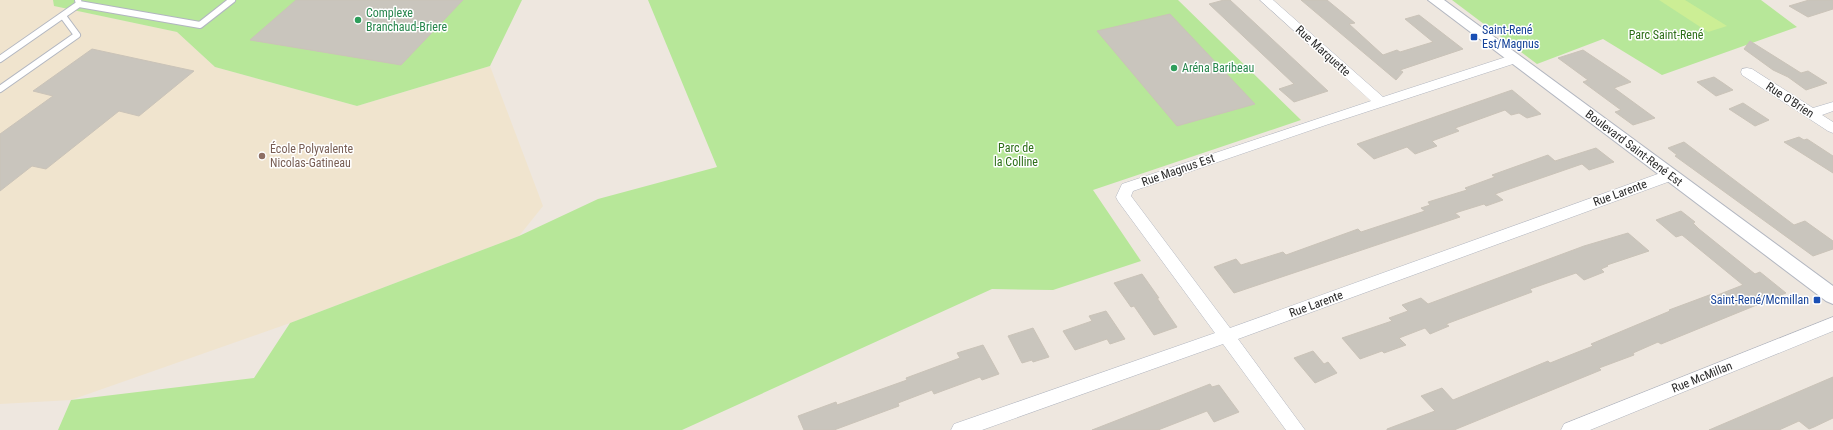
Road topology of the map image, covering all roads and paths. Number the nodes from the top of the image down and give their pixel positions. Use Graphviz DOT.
graph roads {
  1 [pos="232,0"];
  2 [pos="1266,0"];
  3 [pos="1435,0"];
  4 [pos="79,2"];
  5 [pos="62,16"];
  6 [pos="0,59"];
  7 [pos="1514,59"];
  8 [pos="1747,72"];
  9 [pos="0,89"];
  10 [pos="1381,103"];
  11 [pos="1833,106"];
  12 [pos="1811,114"];
  13 [pos="1833,128"];
  14 [pos="1671,175"];
  15 [pos="1833,296"];
  16 [pos="1833,324"];
  17 [pos="1226,336"];
  18 [pos="960,430"];
  19 [pos="1296,430"];
  20 [pos="1570,430"];
  1 -- 4 [label="lane"];
  2 -- 10 [label="street, Rue Marquette"];
  3 -- 7 [label="street, Boulevard Saint-René Est"];
  4 -- 5 [label="lane"];
  5 -- 6 [label="lane"];
  5 -- 9 [label="lane"];
  7 -- 10 [label="street, Rue Magnus Est"];
  7 -- 14 [label="street, Boulevard Saint-René Est"];
  8 -- 12 [label="street, Rue O'Brien"];
  10 -- 17 [label="street, Rue Magnus Est"];
  11 -- 12 [label="street"];
  12 -- 13 [label="street, Rue O'Brien"];
  14 -- 15 [label="street, Boulevard Saint-René Est"];
  14 -- 17 [label="street, Rue Larente"];
  16 -- 20 [label="street, Rue McMillan"];
  17 -- 18 [label="street, Rue Larente"];
  17 -- 19 [label="street, Rue Magnus Est"];
}
